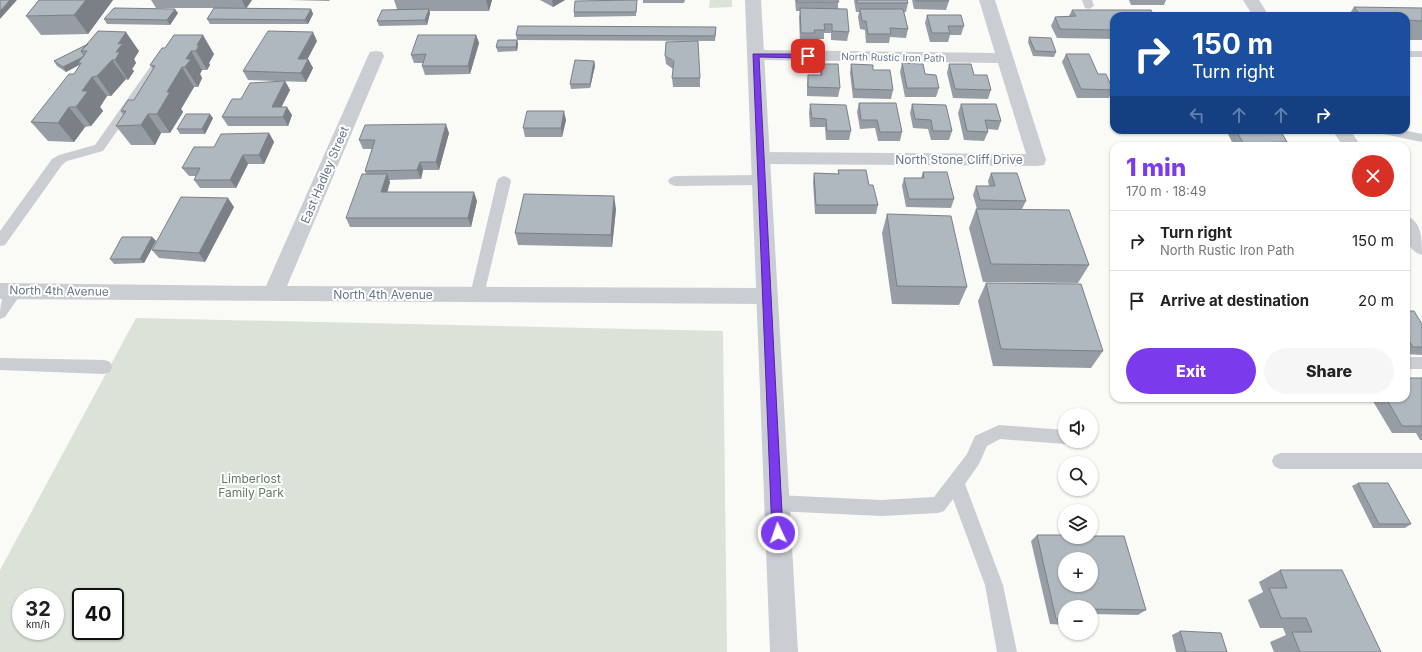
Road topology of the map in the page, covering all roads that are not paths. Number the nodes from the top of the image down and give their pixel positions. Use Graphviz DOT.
graph roads {
  1 [pos="753,0"];
  2 [pos="987,0"];
  3 [pos="1251,0"];
  4 [pos="1258,12"];
  5 [pos="1410,54"];
  6 [pos="1422,54"];
  7 [pos="756,55"];
  8 [pos="376,56"];
  9 [pos="1005,58"];
  10 [pos="162,59"];
  11 [pos="1402,134"];
  12 [pos="1422,138"];
  13 [pos="760,158"];
  14 [pos="762,180"];
  15 [pos="504,181"];
  16 [pos="675,181"];
  17 [pos="1410,230"];
  18 [pos="0,241"];
  19 [pos="1422,246"];
  20 [pos="8,291"];
  21 [pos="274,294"];
  22 [pos="477,295"];
  23 [pos="767,296"];
  24 [pos="0,313"];
  25 [pos="1410,363"];
  26 [pos="1422,363"];
  27 [pos="0,364"];
  28 [pos="104,367"];
  29 [pos="1058,436"];
  30 [pos="1280,461"];
  31 [pos="1422,461"];
  32 [pos="955,481"];
  33 [pos="776,503"];
  34 [pos="784,652"];
  35 [pos="1007,652"];
  1 -- 7 [label="street"];
  2 -- 9 [label="street, North Stone Cliff Drive"];
  3 -- 4 [label="street"];
  5 -- 6 [label="lane"];
  7 -- 9 [label="street, North Rustic Iron Path"];
  7 -- 13 [label="street"];
  8 -- 21 [label="street, East Hadley Street"];
  9 -- 13 [label="street, North Stone Cliff Drive"];
  10 -- 18 [label="lane"];
  11 -- 12 [label="lane"];
  13 -- 14 [label="street"];
  14 -- 16 [label="lane"];
  14 -- 23 [label="street"];
  15 -- 22 [label="lane"];
  17 -- 19 [label="street"];
  20 -- 21 [label="street, North 4th Avenue"];
  20 -- 24 [label="lane"];
  21 -- 22 [label="street, North 4th Avenue"];
  22 -- 23 [label="street, North 4th Avenue"];
  23 -- 33 [label="street"];
  25 -- 26 [label="lane"];
  27 -- 28 [label="lane"];
  29 -- 32 [label="lane"];
  30 -- 31 [label="lane"];
  32 -- 33 [label="lane"];
  32 -- 35 [label="lane"];
  33 -- 34 [label="street"];
}
